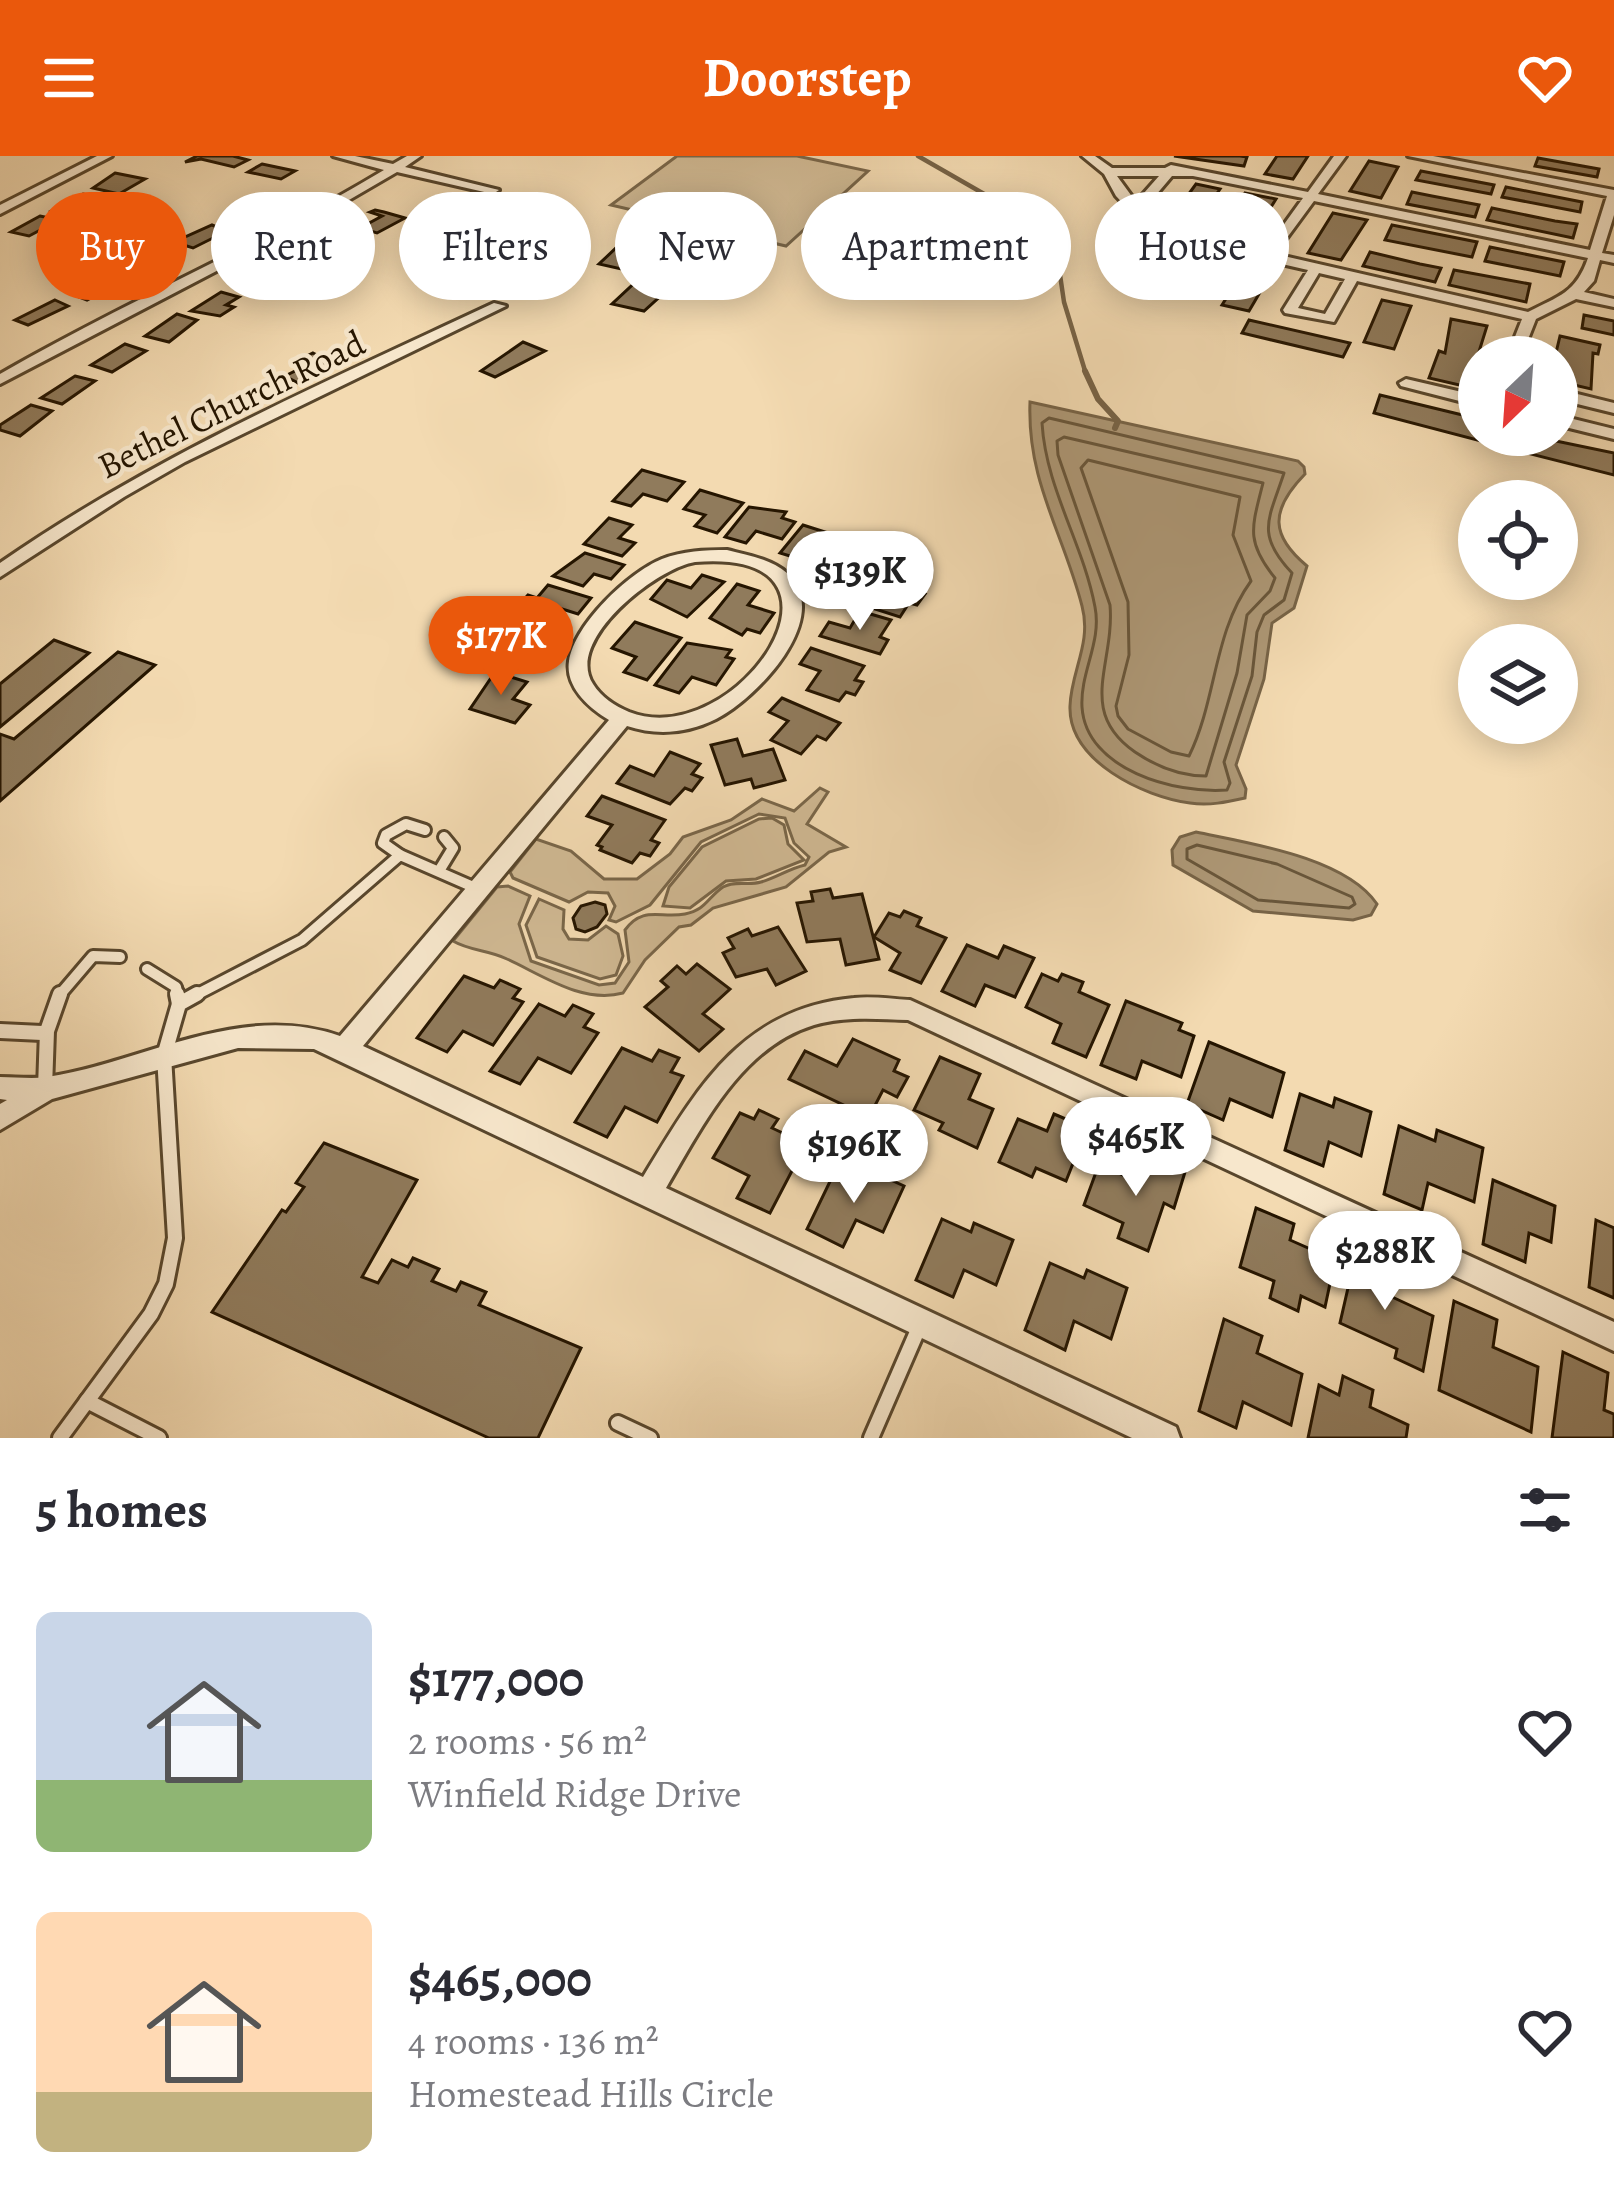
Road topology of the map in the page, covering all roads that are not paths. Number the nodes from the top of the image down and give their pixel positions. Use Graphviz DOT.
graph roads {
  1 [pos="106,156"];
  2 [pos="339,156"];
  3 [pos="415,156"];
  4 [pos="1088,156"];
  5 [pos="1340,156"];
  6 [pos="1414,156"];
  7 [pos="395,169"];
  8 [pos="1171,169"];
  9 [pos="1109,172"];
  10 [pos="493,190"];
  11 [pos="1119,192"];
  12 [pos="1151,192"];
  13 [pos="1614,195"];
  14 [pos="1312,196"];
  15 [pos="0,210"];
  16 [pos="1289,227"];
  17 [pos="1597,255"];
  18 [pos="1614,259"];
  19 [pos="1289,263"];
  20 [pos="1315,269"];
  21 [pos="1352,278"];
  22 [pos="1574,294"];
  23 [pos="1614,303"];
  24 [pos="499,306"];
  25 [pos="1529,317"];
  26 [pos="1522,336"];
  27 [pos="0,380"];
  28 [pos="1406,383"];
  29 [pos="1458,396"];
  30 [pos="1578,399"];
  31 [pos="1614,408"];
  32 [pos="1578,425"];
  33 [pos="1614,434"];
  34 [pos="0,571"];
  35 [pos="873,577"];
  36 [pos="793,598"];
  37 [pos="622,718"];
  38 [pos="425,830"];
  39 [pos="444,837"];
  40 [pos="400,855"];
  41 [pos="439,871"];
  42 [pos="480,890"];
  43 [pos="120,957"];
  44 [pos="147,969"];
  45 [pos="179,1004"];
  46 [pos="0,1031"];
  47 [pos="42,1033"];
  48 [pos="345,1048"];
  49 [pos="164,1056"];
  50 [pos="0,1088"];
  51 [pos="45,1090"];
  52 [pos="0,1118"];
  53 [pos="647,1195"];
  54 [pos="922,1320"];
  55 [pos="1614,1337"];
  56 [pos="87,1400"];
  57 [pos="618,1423"];
  58 [pos="60,1438"];
  59 [pos="159,1438"];
  60 [pos="650,1438"];
  61 [pos="871,1438"];
  62 [pos="1165,1438"];
  1 -- 15 [label="street"];
  2 -- 7 [label="street"];
  3 -- 7 [label="street"];
  4 -- 9 [label="street"];
  5 -- 14 [label="street"];
  6 -- 13 [label="street"];
  7 -- 10 [label="street"];
  7 -- 27 [label="street"];
  8 -- 9 [label="street"];
  8 -- 12 [label="street"];
  8 -- 14 [label="street"];
  9 -- 11 [label="street"];
  13 -- 17 [label="street"];
  14 -- 16 [label="street"];
  14 -- 17 [label="street"];
  17 -- 18 [label="street"];
  17 -- 22 [label="street"];
  19 -- 20 [label="street"];
  20 -- 21 [label="street"];
  20 -- 21 [label="street"];
  21 -- 25 [label="street"];
  22 -- 23 [label="street"];
  22 -- 25 [label="street"];
  24 -- 34 [label="street, Bethel Church Road"];
  25 -- 26 [label="street"];
  28 -- 29 [label="street"];
  30 -- 31 [label="street"];
  32 -- 33 [label="street"];
  35 -- 36 [label="lane"];
  36 -- 37 [label="street"];
  36 -- 37 [label="street"];
  37 -- 42 [label="street"];
  38 -- 40 [label="lane"];
  39 -- 41 [label="lane"];
  40 -- 41 [label="lane"];
  40 -- 45 [label="lane"];
  41 -- 42 [label="lane"];
  42 -- 48 [label="street"];
  43 -- 47 [label="lane"];
  44 -- 45 [label="lane"];
  45 -- 49 [label="lane"];
  46 -- 47 [label="lane"];
  47 -- 51 [label="lane"];
  48 -- 49 [label="street"];
  48 -- 53 [label="street"];
  49 -- 51 [label="street"];
  49 -- 56 [label="lane"];
  50 -- 51 [label="street"];
  51 -- 52 [label="street"];
  53 -- 54 [label="street"];
  53 -- 55 [label="street"];
  54 -- 61 [label="lane"];
  54 -- 62 [label="street"];
  56 -- 58 [label="lane"];
  56 -- 59 [label="lane"];
  57 -- 60 [label="lane"];
}
